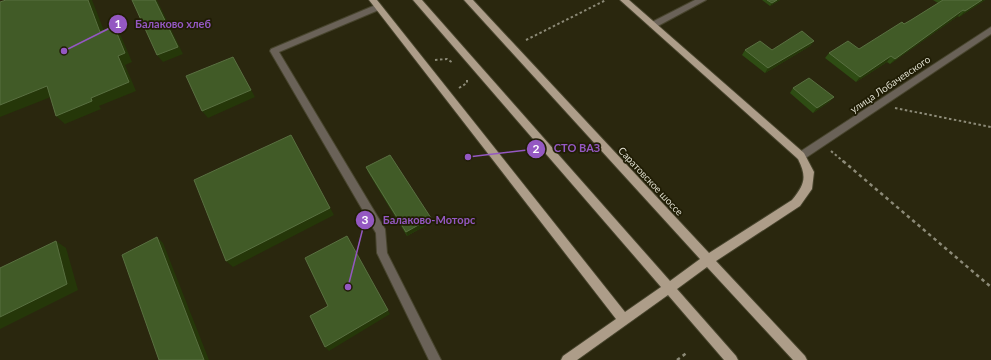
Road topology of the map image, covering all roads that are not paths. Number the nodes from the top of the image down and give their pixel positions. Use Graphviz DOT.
graph roads {
  1 [pos="417,0"];
  2 [pos="468,0"];
  3 [pos="624,0"];
  4 [pos="702,0"];
  5 [pos="375,3"];
  6 [pos="653,25"];
  7 [pos="991,30"];
  8 [pos="801,156"];
  9 [pos="708,260"];
  10 [pos="669,288"];
  11 [pos="624,320"];
  12 [pos="435,360"];
  13 [pos="567,360"];
  14 [pos="732,360"];
  15 [pos="801,360"];
  1 -- 10 [label="main road"];
  2 -- 9 [label="main road, Саратовское шоссе"];
  3 -- 6 [label="main road"];
  4 -- 6 [label="street"];
  5 -- 11 [label="main road"];
  5 -- 12 [label="street"];
  6 -- 8 [label="main road"];
  7 -- 8 [label="street, улица Лобачевского"];
  8 -- 9 [label="main road"];
  9 -- 10 [label="main road"];
  9 -- 15 [label="main road, Саратовское шоссе"];
  10 -- 11 [label="main road"];
  10 -- 14 [label="main road"];
  11 -- 13 [label="main road"];
}
